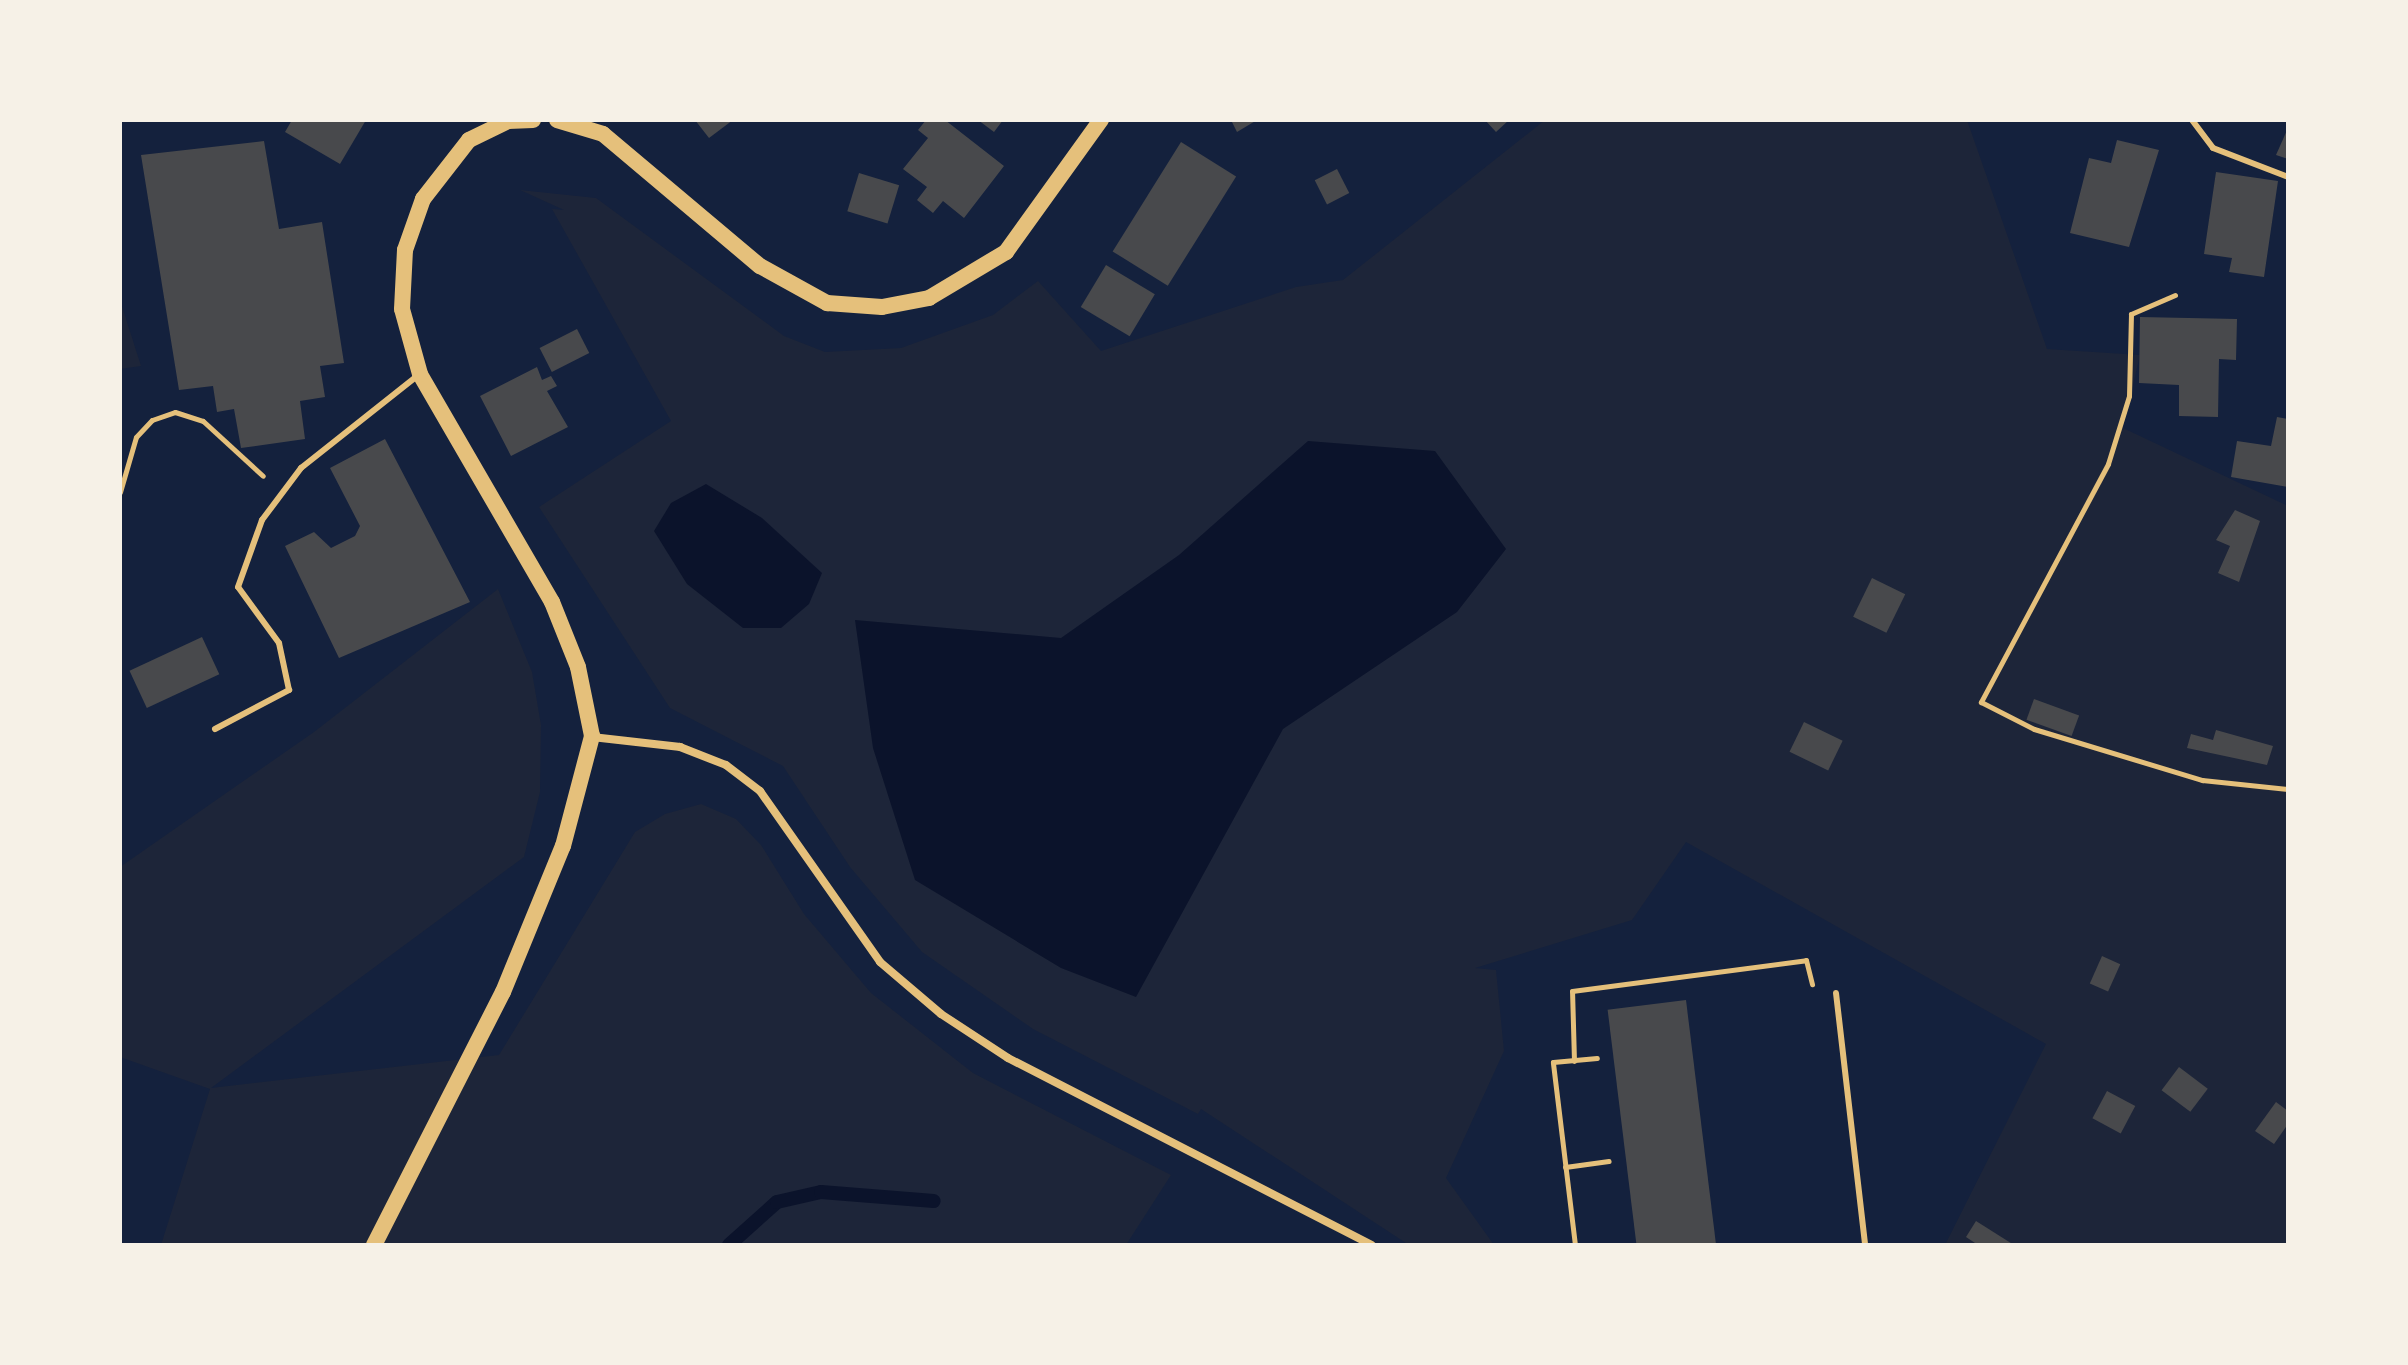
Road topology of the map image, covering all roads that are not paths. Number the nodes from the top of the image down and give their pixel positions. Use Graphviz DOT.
graph roads {
  1 [pos="533,120"];
  2 [pos="557,120"];
  3 [pos="1101,120"];
  4 [pos="2192,120"];
  5 [pos="2288,177"];
  6 [pos="420,374"];
  7 [pos="215,729"];
  8 [pos="592,736"];
  9 [pos="1836,993"];
  10 [pos="374,1245"];
  11 [pos="1372,1245"];
  12 [pos="1865,1245"];
  1 -- 6 [label="main road"];
  2 -- 3 [label="main road"];
  4 -- 5 [label="lane"];
  6 -- 7 [label="lane"];
  6 -- 8 [label="main road"];
  8 -- 10 [label="main road"];
  8 -- 11 [label="street"];
  9 -- 12 [label="lane"];
}
